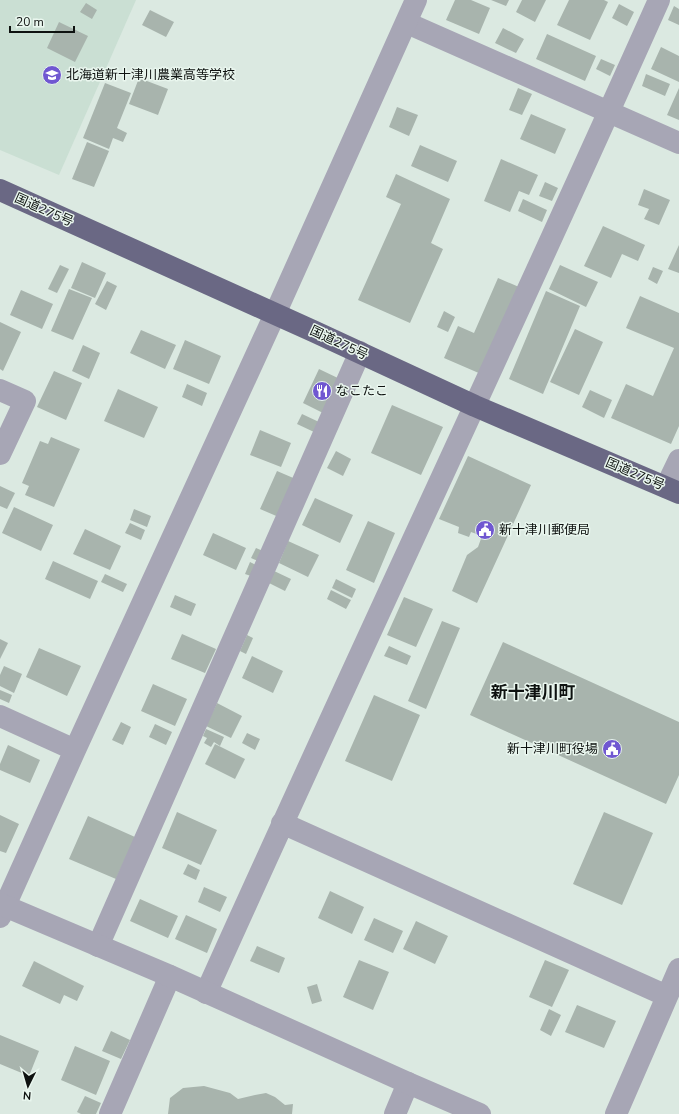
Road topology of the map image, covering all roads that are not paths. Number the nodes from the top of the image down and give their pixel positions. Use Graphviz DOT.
graph roads {
  1 [pos="416,0"];
  2 [pos="660,0"];
  3 [pos="406,23"];
  4 [pos="610,112"];
  5 [pos="679,143"];
  6 [pos="0,190"];
  7 [pos="275,314"];
  8 [pos="360,352"];
  9 [pos="0,390"];
  10 [pos="475,406"];
  11 [pos="0,454"];
  12 [pos="679,460"];
  13 [pos="673,490"];
  14 [pos="0,716"];
  15 [pos="75,750"];
  16 [pos="282,823"];
  17 [pos="2,909"];
  18 [pos="98,946"];
  19 [pos="679,969"];
  20 [pos="170,976"];
  21 [pos="206,993"];
  22 [pos="667,996"];
  23 [pos="408,1083"];
  24 [pos="110,1114"];
  25 [pos="395,1114"];
  26 [pos="480,1114"];
  27 [pos="616,1114"];
  1 -- 3 [label="street"];
  2 -- 4 [label="street"];
  3 -- 4 [label="street"];
  3 -- 7 [label="street"];
  4 -- 5 [label="street"];
  4 -- 10 [label="street"];
  6 -- 7 [label="highway, 国道275号"];
  7 -- 8 [label="highway, 国道275号"];
  7 -- 15 [label="street"];
  8 -- 10 [label="highway, 国道275号"];
  8 -- 18 [label="street"];
  9 -- 11 [label="street"];
  10 -- 13 [label="highway, 国道275号"];
  10 -- 16 [label="street"];
  12 -- 13 [label="street"];
  14 -- 15 [label="street"];
  15 -- 17 [label="street"];
  16 -- 21 [label="street"];
  16 -- 22 [label="street"];
  17 -- 18 [label="street"];
  18 -- 20 [label="street"];
  19 -- 22 [label="street"];
  20 -- 21 [label="street"];
  20 -- 24 [label="street"];
  21 -- 23 [label="street"];
  22 -- 27 [label="street"];
  23 -- 25 [label="street"];
  23 -- 26 [label="street"];
}
